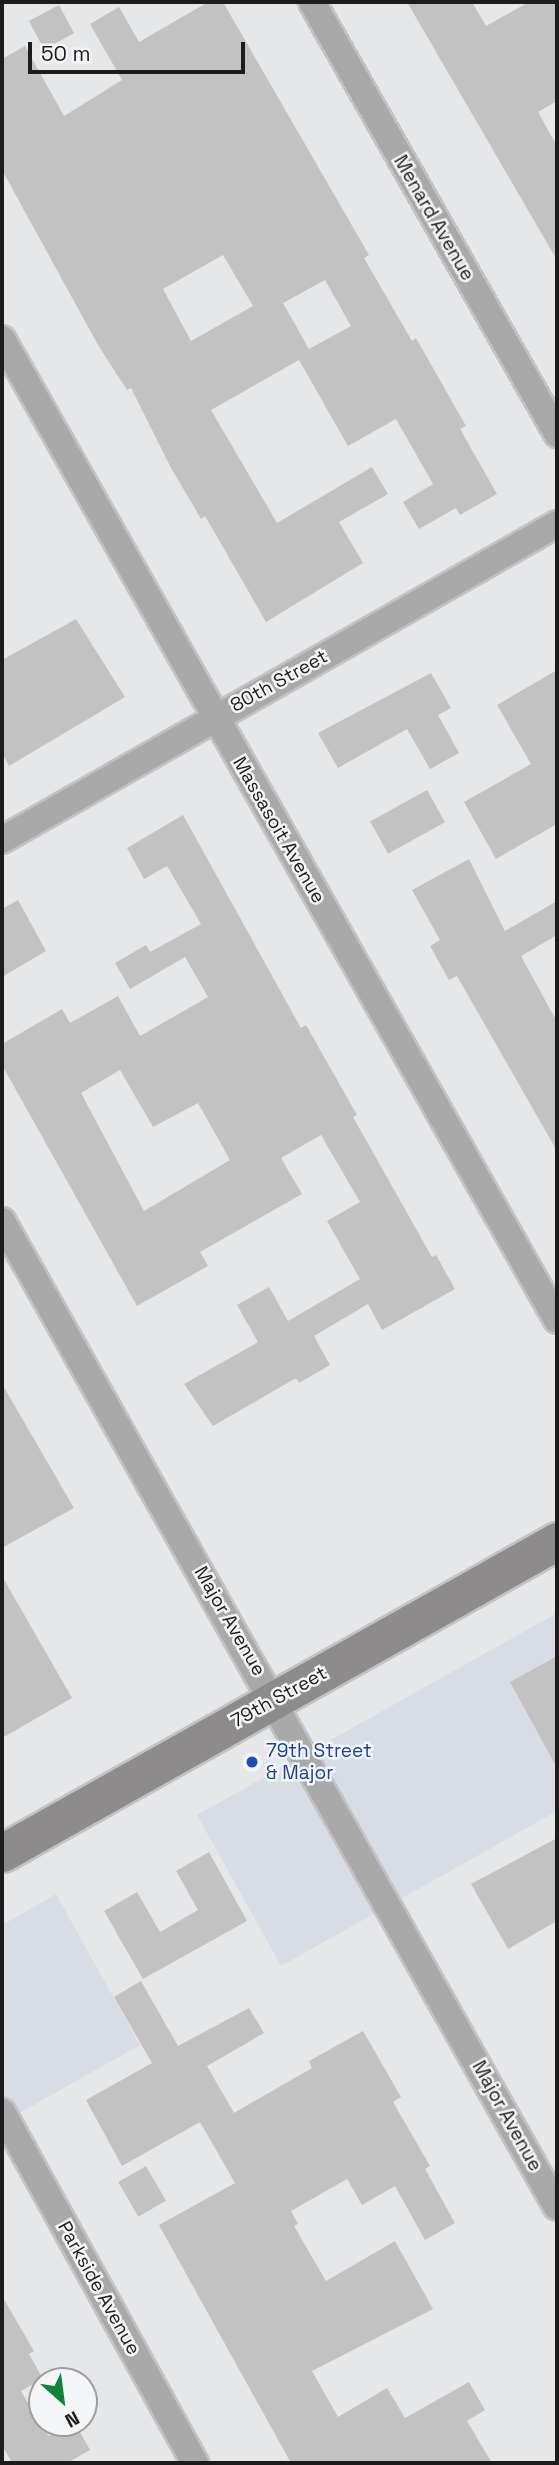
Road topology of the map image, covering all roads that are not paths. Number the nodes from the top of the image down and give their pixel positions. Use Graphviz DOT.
graph roads {
  1 [pos="312,2"];
  2 [pos="2,339"];
  3 [pos="557,435"];
  4 [pos="557,524"];
  5 [pos="216,717"];
  6 [pos="2,840"];
  7 [pos="2,1221"];
  8 [pos="557,1320"];
  9 [pos="557,1541"];
  10 [pos="275,1700"];
  11 [pos="2,1853"];
  12 [pos="2,2112"];
  13 [pos="557,2207"];
  14 [pos="195,2463"];
  1 -- 3 [label="street, Menard Avenue"];
  2 -- 5 [label="street, Massasoit Avenue"];
  4 -- 5 [label="street, 80th Street"];
  5 -- 6 [label="street, 80th Street"];
  5 -- 8 [label="street, Massasoit Avenue"];
  7 -- 10 [label="street, Major Avenue"];
  9 -- 10 [label="main road, 79th Street"];
  10 -- 11 [label="main road, 79th Street"];
  10 -- 13 [label="street, Major Avenue"];
  12 -- 14 [label="street, Parkside Avenue"];
}
